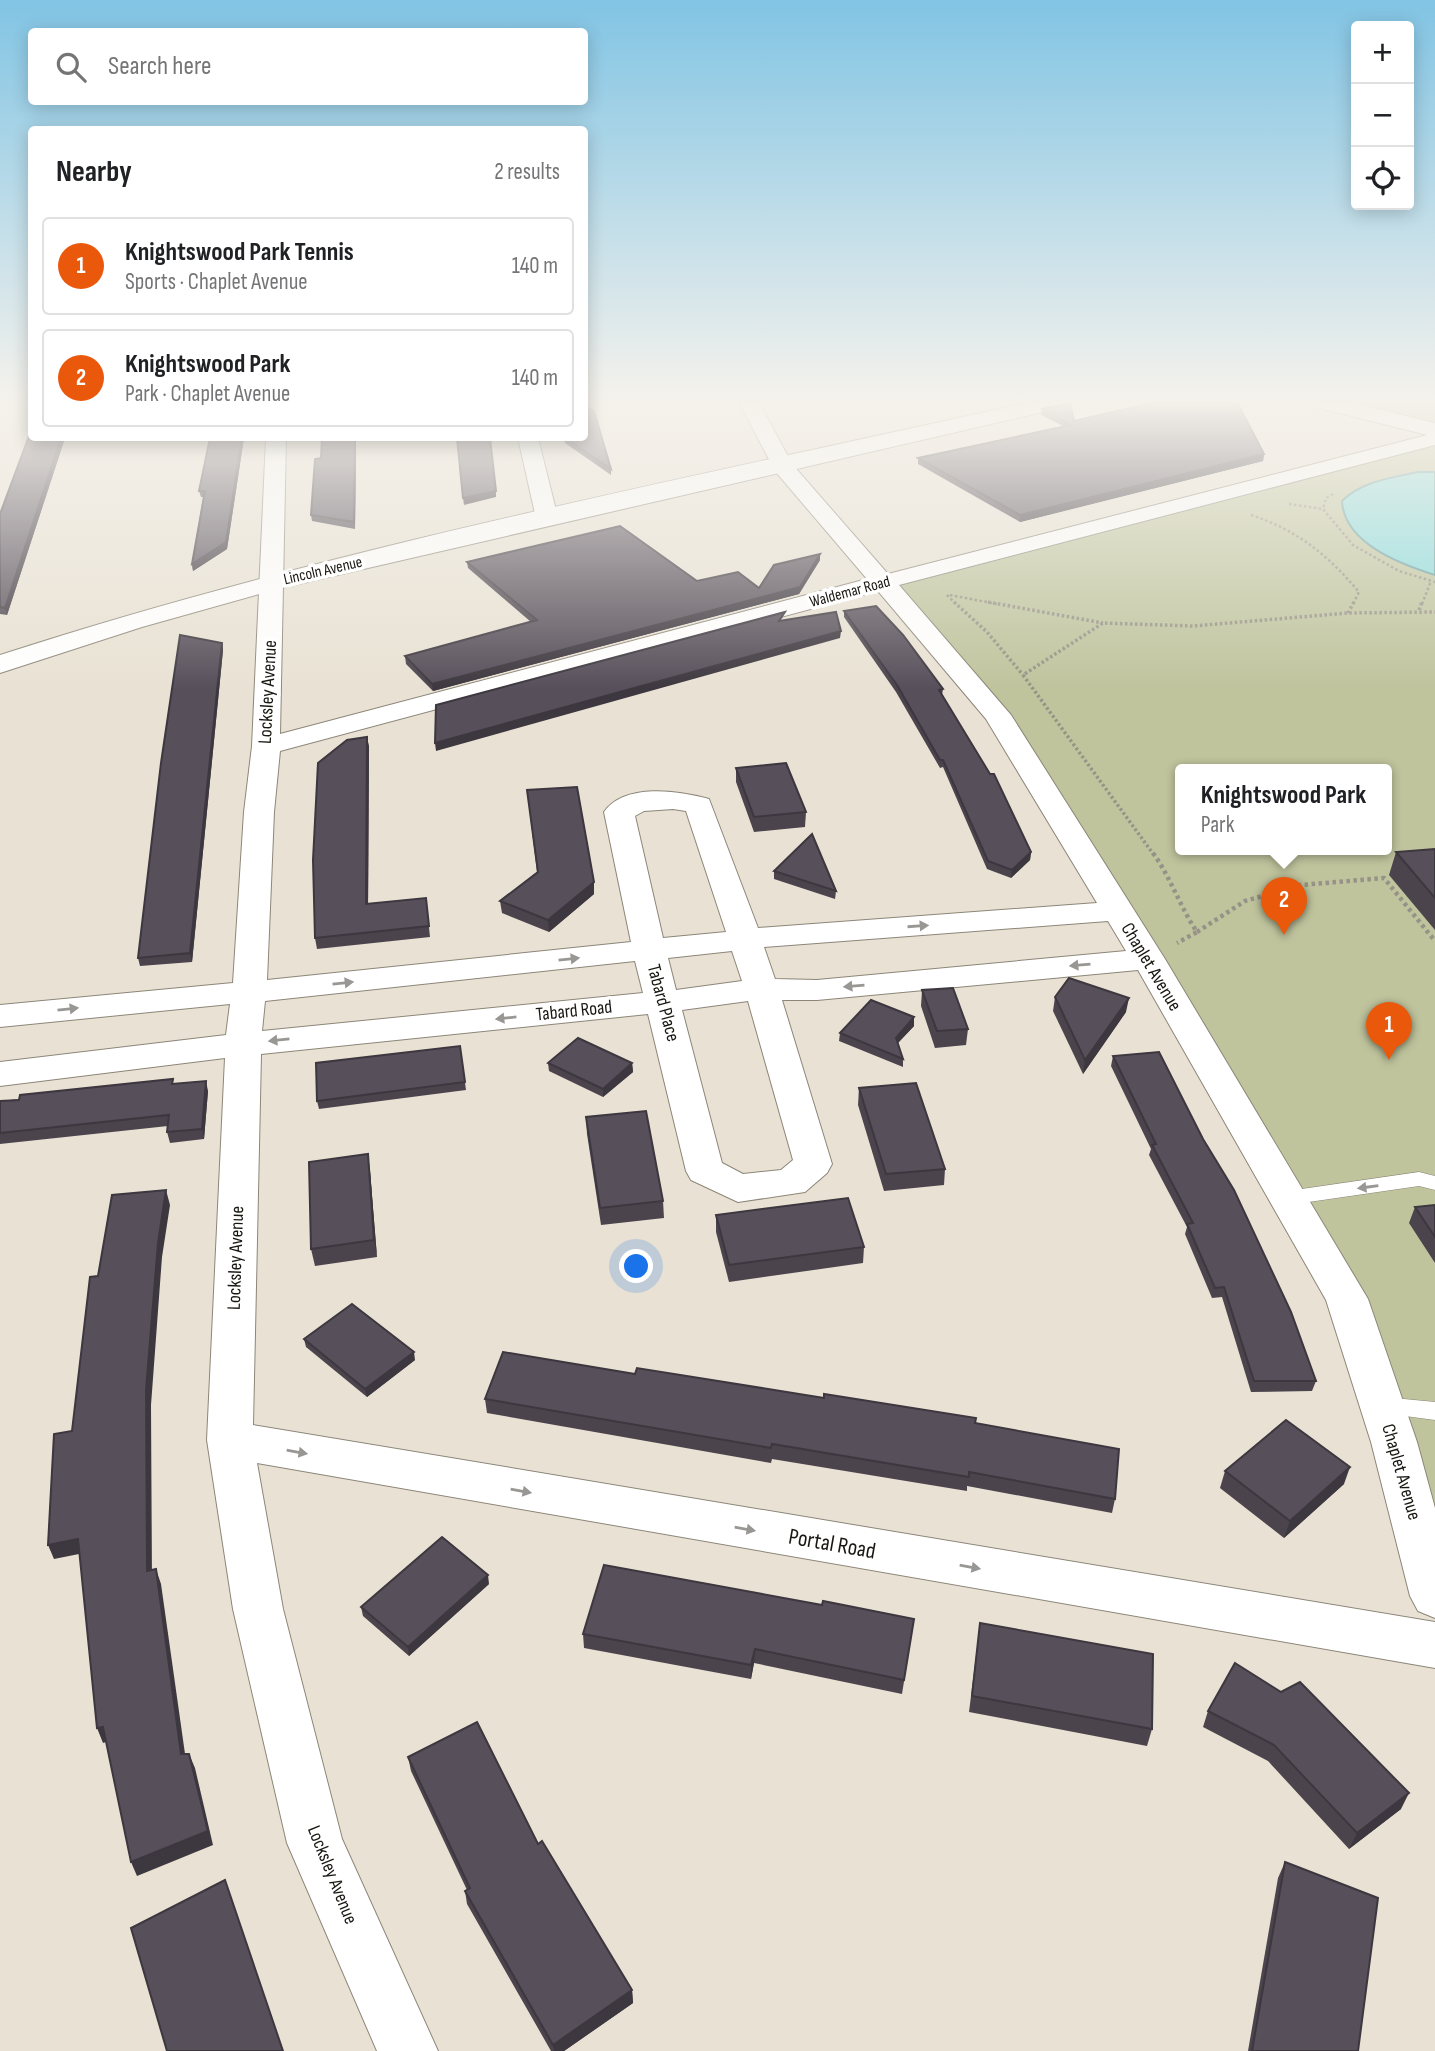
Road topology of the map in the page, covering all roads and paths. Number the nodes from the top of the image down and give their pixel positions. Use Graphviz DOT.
graph roads {
  1 [pos="274,498"];
  2 [pos="542,498"];
  3 [pos="636,498"];
  4 [pos="810,498"];
  5 [pos="1202,498"];
  6 [pos="1326,498"];
  7 [pos="1248,515"];
  8 [pos="547,517"];
  9 [pos="1433,582"];
  10 [pos="271,583"];
  11 [pos="883,583"];
  12 [pos="949,595"];
  13 [pos="1419,610"];
  14 [pos="1435,611"];
  15 [pos="1348,613"];
  16 [pos="1103,623"];
  17 [pos="0,664"];
  18 [pos="1023,675"];
  19 [pos="266,746"];
  20 [pos="1117,911"];
  21 [pos="1197,932"];
  22 [pos="744,940"];
  23 [pos="1435,941"];
  24 [pos="649,950"];
  25 [pos="1148,959"];
  26 [pos="762,989"];
  27 [pos="249,992"];
  28 [pos="664,1002"];
  29 [pos="0,1016"];
  30 [pos="243,1044"];
  31 [pos="0,1074"];
  32 [pos="1435,1183"];
  33 [pos="1288,1198"];
  34 [pos="1381,1405"];
  35 [pos="1435,1410"];
  36 [pos="230,1440"];
  37 [pos="1435,1597"];
  38 [pos="1435,1645"];
  39 [pos="408,2051"];
  1 -- 10 [label="street, Locksley Avenue"];
  2 -- 8 [label="street"];
  3 -- 8 [label="street, Lincoln Avenue"];
  4 -- 11 [label="street, Chaplet Avenue"];
  5 -- 11 [label="street, Waldemar Road"];
  6 -- 9 [label="path"];
  7 -- 15 [label="path"];
  8 -- 10 [label="street, Lincoln Avenue"];
  9 -- 13 [label="path"];
  10 -- 17 [label="street, Lincoln Avenue"];
  10 -- 19 [label="street, Locksley Avenue"];
  11 -- 12 [label="path"];
  11 -- 19 [label="street, Waldemar Road"];
  11 -- 20 [label="street, Chaplet Avenue"];
  12 -- 16 [label="path"];
  12 -- 18 [label="path"];
  13 -- 14 [label="path"];
  13 -- 15 [label="path"];
  15 -- 16 [label="path"];
  16 -- 18 [label="path"];
  18 -- 21 [label="path"];
  19 -- 27 [label="street, Locksley Avenue"];
  22 -- 20 [label="street, one-way"];
  20 -- 25 [label="street, Chaplet Avenue"];
  21 -- 23 [label="path"];
  21 -- 25 [label="path"];
  22 -- 24 [label="street"];
  22 -- 24 [label="street, Tabard Place"];
  22 -- 26 [label="street, Tabard Place"];
  27 -- 24 [label="street, one-way"];
  24 -- 28 [label="street, Tabard Place"];
  25 -- 26 [label="street, Tabard Road, one-way"];
  25 -- 33 [label="street, Chaplet Avenue"];
  26 -- 28 [label="street, Tabard Road"];
  26 -- 28 [label="street, Tabard Place"];
  29 -- 27 [label="street, one-way"];
  27 -- 30 [label="street, Locksley Avenue"];
  28 -- 30 [label="street, Tabard Road, one-way"];
  30 -- 31 [label="street, Tabard Road"];
  30 -- 36 [label="street, Locksley Avenue"];
  32 -- 33 [label="lane, one-way"];
  33 -- 34 [label="street, Chaplet Avenue"];
  34 -- 35 [label="lane"];
  34 -- 37 [label="street, Chaplet Avenue"];
  36 -- 38 [label="street, Portal Road, one-way"];
  36 -- 39 [label="street, Locksley Avenue"];
}
